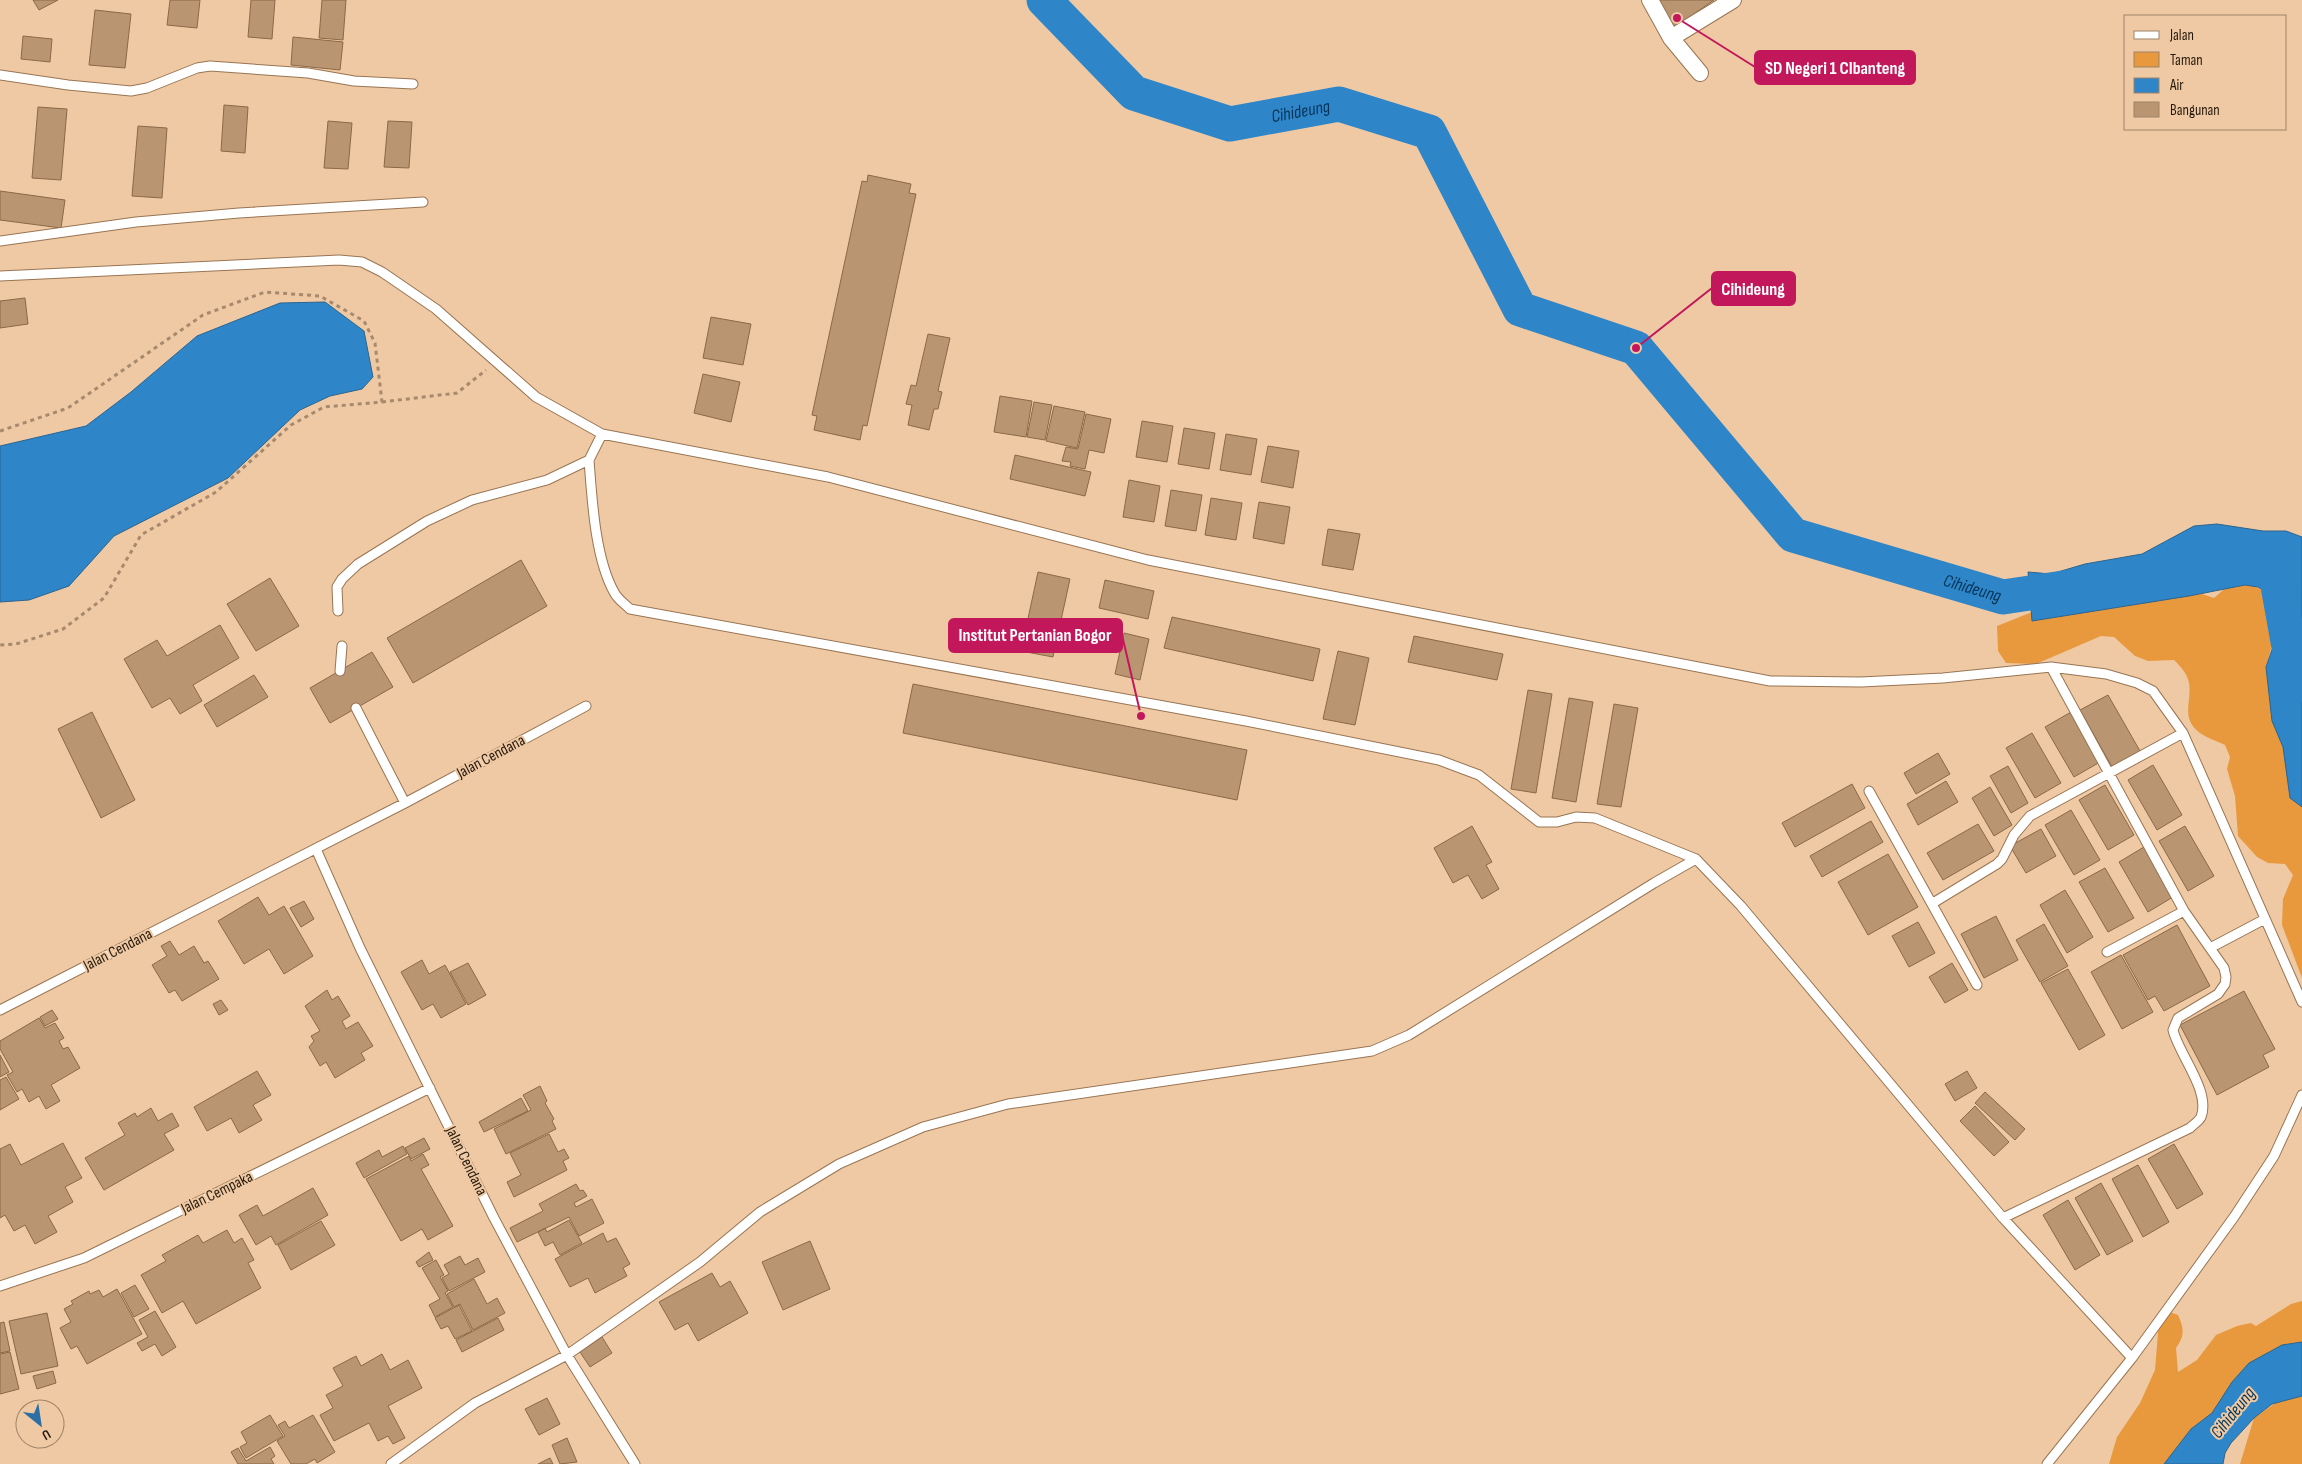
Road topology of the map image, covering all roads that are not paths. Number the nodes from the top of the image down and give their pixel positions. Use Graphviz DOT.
graph roads {
  1 [pos="1650,0"];
  2 [pos="1733,0"];
  3 [pos="1671,38"];
  4 [pos="1700,73"];
  5 [pos="0,75"];
  6 [pos="413,84"];
  7 [pos="423,202"];
  8 [pos="0,241"];
  9 [pos="0,276"];
  10 [pos="602,434"];
  11 [pos="589,460"];
  12 [pos="338,612"];
  13 [pos="342,646"];
  14 [pos="2051,668"];
  15 [pos="340,671"];
  16 [pos="586,706"];
  17 [pos="356,708"];
  18 [pos="2183,733"];
  19 [pos="2110,773"];
  20 [pos="1869,790"];
  21 [pos="405,803"];
  22 [pos="316,849"];
  23 [pos="1696,859"];
  24 [pos="1933,903"];
  25 [pos="2184,911"];
  26 [pos="2265,919"];
  27 [pos="2210,948"];
  28 [pos="2108,952"];
  29 [pos="1977,985"];
  30 [pos="2302,1002"];
  31 [pos="0,1010"];
  32 [pos="430,1088"];
  33 [pos="2302,1095"];
  34 [pos="2004,1218"];
  35 [pos="0,1286"];
  36 [pos="567,1355"];
  37 [pos="2132,1358"];
  38 [pos="391,1464"];
  39 [pos="635,1464"];
  40 [pos="2047,1464"];
  1 -- 3 [label="street"];
  2 -- 3 [label="street"];
  3 -- 4 [label="street"];
  5 -- 6 [label="lane"];
  7 -- 8 [label="lane"];
  9 -- 10 [label="lane"];
  10 -- 11 [label="lane"];
  10 -- 14 [label="lane"];
  11 -- 12 [label="lane"];
  11 -- 23 [label="lane"];
  13 -- 15 [label="lane"];
  14 -- 18 [label="lane"];
  14 -- 19 [label="lane"];
  16 -- 21 [label="lane, Jalan Cendana"];
  17 -- 21 [label="lane"];
  18 -- 19 [label="lane"];
  18 -- 26 [label="lane"];
  19 -- 24 [label="lane"];
  19 -- 25 [label="lane"];
  20 -- 24 [label="lane"];
  21 -- 22 [label="lane, Jalan Cendana"];
  22 -- 31 [label="lane, Jalan Cendana"];
  22 -- 32 [label="lane, Jalan Cendana"];
  23 -- 34 [label="lane"];
  23 -- 36 [label="lane"];
  24 -- 29 [label="lane"];
  25 -- 27 [label="lane"];
  25 -- 28 [label="lane"];
  26 -- 27 [label="lane"];
  26 -- 30 [label="lane"];
  27 -- 34 [label="lane"];
  32 -- 35 [label="lane, Jalan Cempaka"];
  32 -- 36 [label="lane, Jalan Cendana"];
  33 -- 37 [label="lane"];
  34 -- 37 [label="lane"];
  36 -- 38 [label="lane"];
  36 -- 39 [label="lane, Jalan Cendana"];
  37 -- 40 [label="lane"];
}
